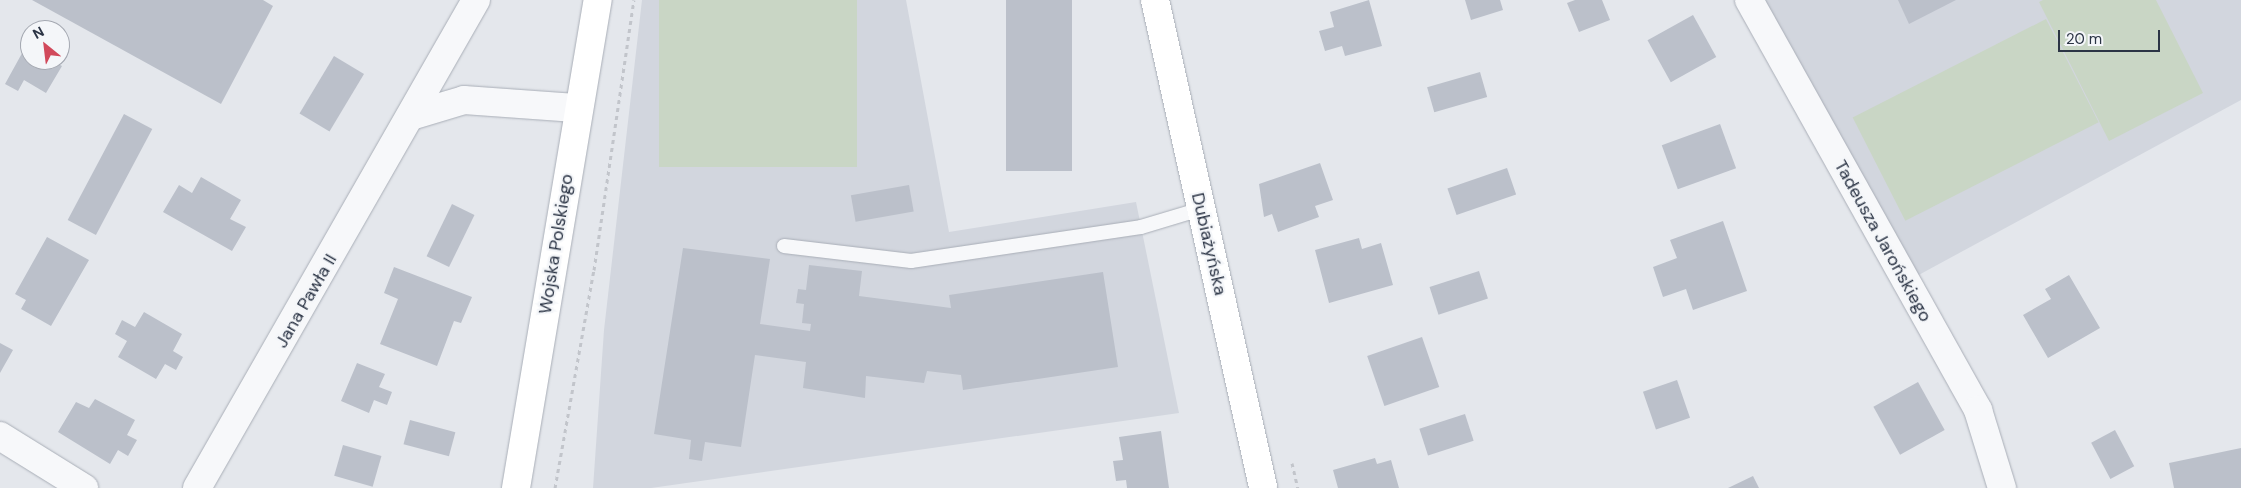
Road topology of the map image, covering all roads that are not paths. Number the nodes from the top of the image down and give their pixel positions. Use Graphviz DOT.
graph roads {
  1 [pos="476,0"];
  2 [pos="598,0"];
  3 [pos="1155,0"];
  4 [pos="1749,0"];
  5 [pos="576,108"];
  6 [pos="414,115"];
  7 [pos="1201,209"];
  8 [pos="784,246"];
  9 [pos="0,436"];
  10 [pos="84,488"];
  11 [pos="197,488"];
  12 [pos="516,488"];
  13 [pos="1263,488"];
  14 [pos="2002,488"];
  1 -- 6 [label="street, Jana Pawła II"];
  2 -- 5 [label="street, Wojska Polskiego"];
  3 -- 7 [label="street, Dubiażyńska"];
  4 -- 14 [label="street, Tadeusza Jarońskiego"];
  5 -- 6 [label="street"];
  5 -- 12 [label="street, Wojska Polskiego"];
  6 -- 11 [label="street, Jana Pawła II"];
  7 -- 8 [label="lane"];
  7 -- 13 [label="street, Dubiażyńska"];
  9 -- 10 [label="street"];
}
